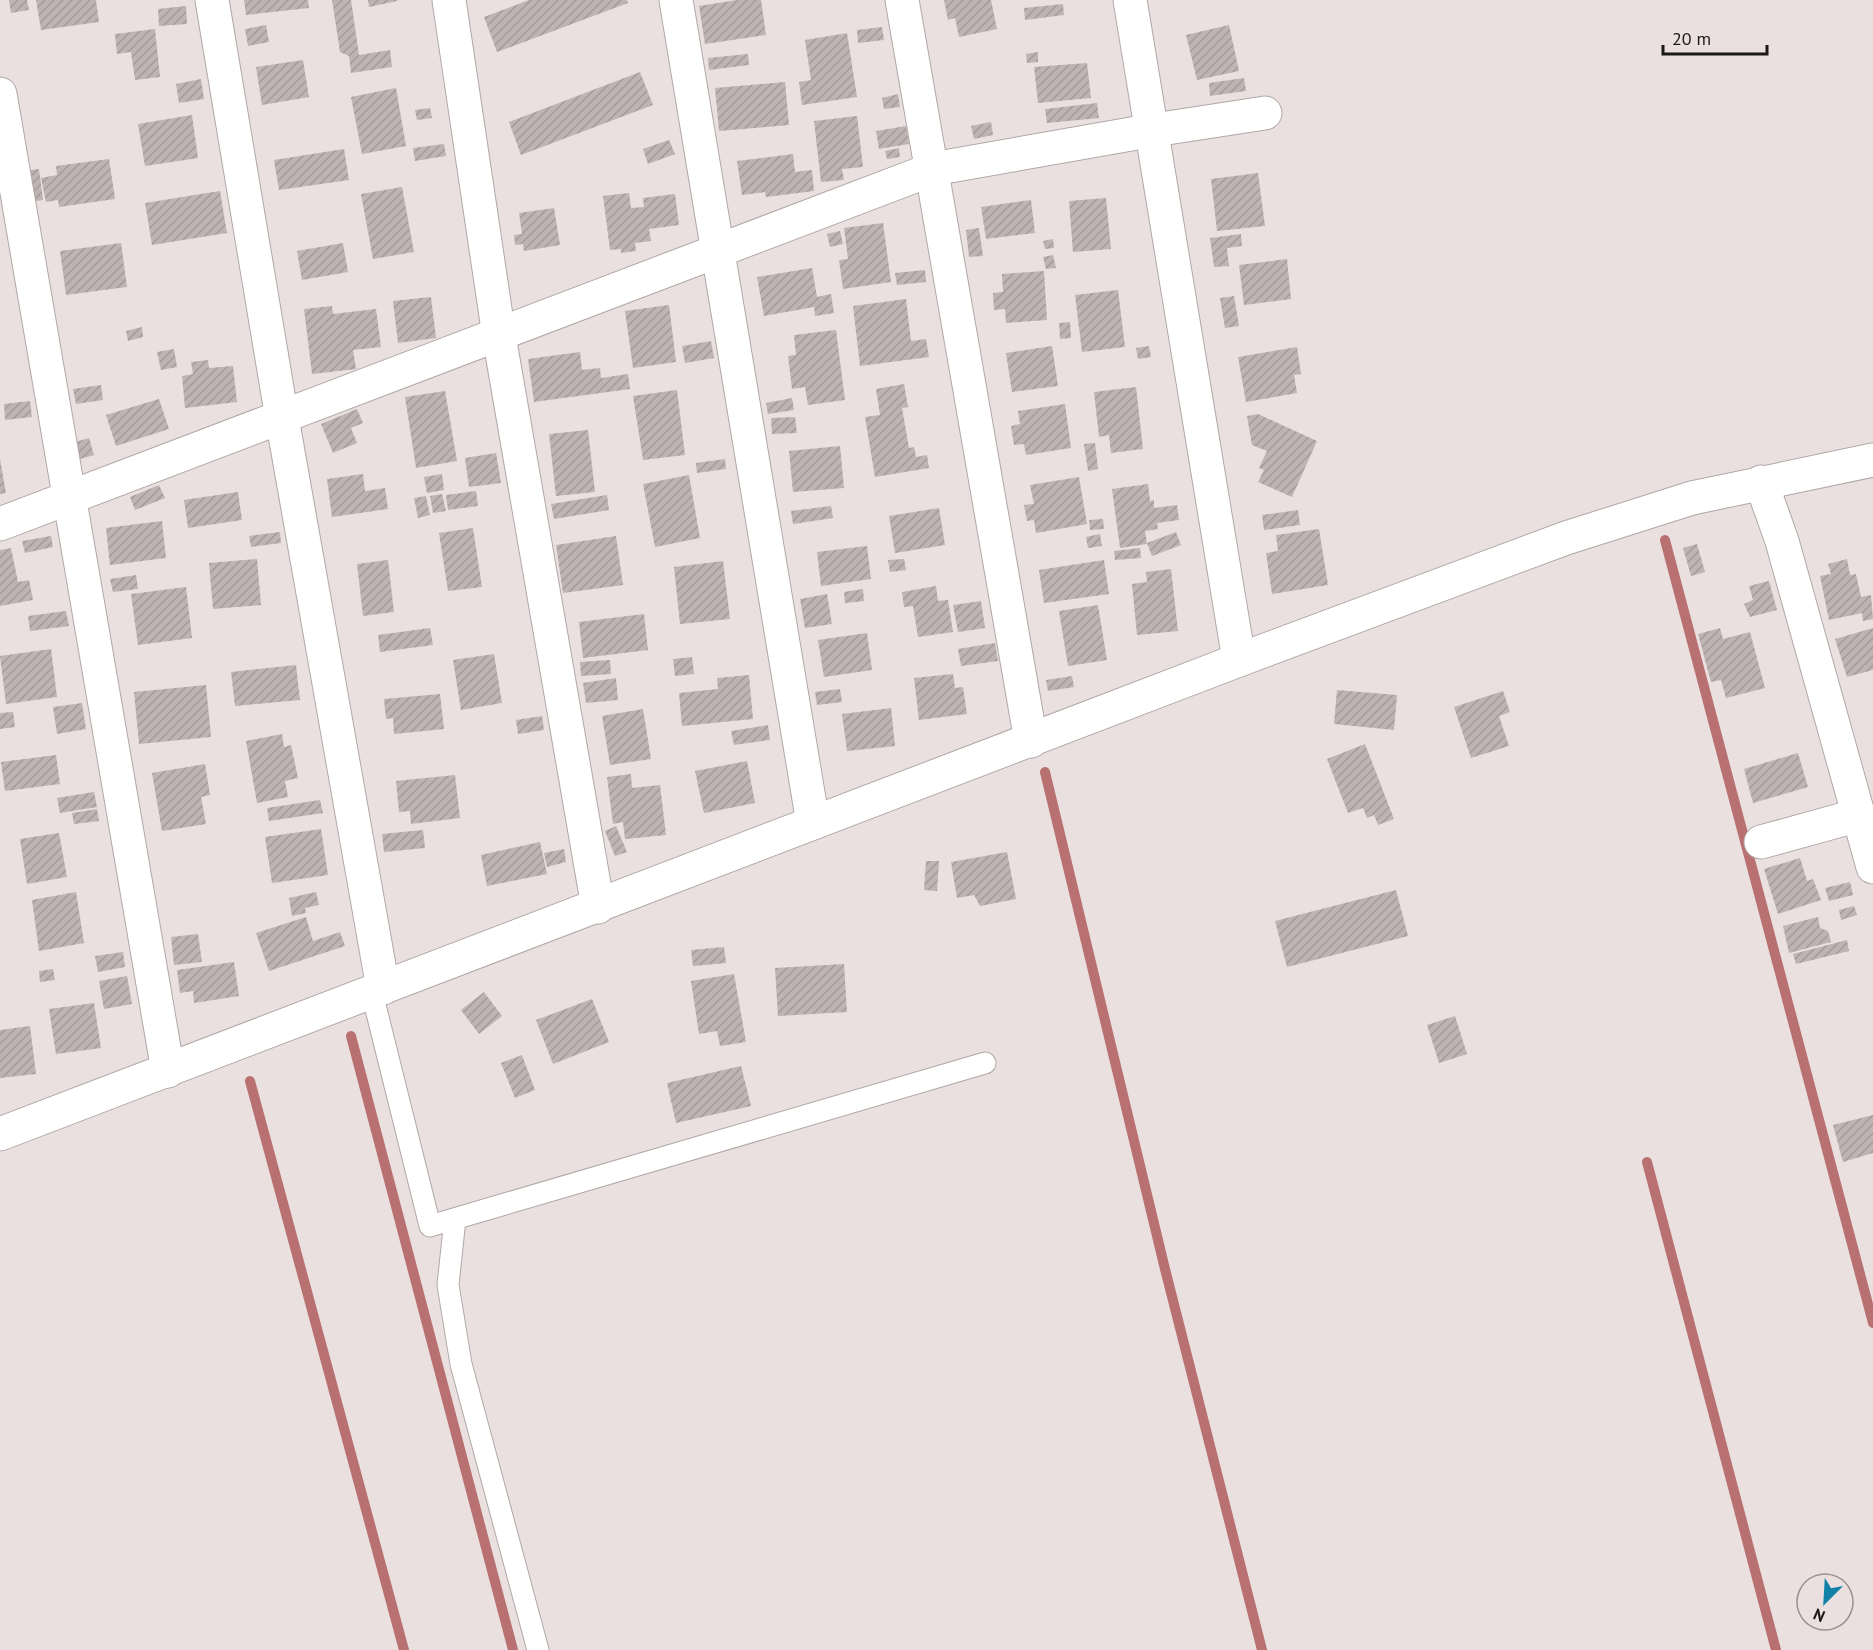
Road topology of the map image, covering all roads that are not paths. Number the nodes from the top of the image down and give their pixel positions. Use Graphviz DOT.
graph roads {
  1 [pos="212,0"];
  2 [pos="449,0"];
  3 [pos="675,0"];
  4 [pos="902,0"];
  5 [pos="1130,0"];
  6 [pos="0,94"];
  7 [pos="1265,113"];
  8 [pos="1154,130"];
  9 [pos="933,169"];
  10 [pos="717,249"];
  11 [pos="500,336"];
  12 [pos="282,418"];
  13 [pos="1873,460"];
  14 [pos="1761,482"];
  15 [pos="67,497"];
  16 [pos="0,524"];
  17 [pos="1239,660"];
  18 [pos="1031,741"];
  19 [pos="1864,809"];
  20 [pos="813,823"];
  21 [pos="1761,842"];
  22 [pos="1873,867"];
  23 [pos="598,907"];
  24 [pos="377,991"];
  25 [pos="985,1063"];
  26 [pos="168,1071"];
  27 [pos="0,1134"];
  28 [pos="455,1219"];
  29 [pos="538,1650"];
  1 -- 12 [label="street"];
  2 -- 11 [label="street"];
  3 -- 10 [label="street"];
  4 -- 9 [label="street"];
  5 -- 8 [label="street"];
  6 -- 15 [label="street"];
  7 -- 8 [label="street"];
  8 -- 9 [label="street"];
  8 -- 17 [label="street"];
  9 -- 10 [label="street"];
  9 -- 18 [label="street"];
  10 -- 11 [label="street"];
  10 -- 20 [label="street"];
  11 -- 12 [label="street"];
  11 -- 23 [label="street"];
  12 -- 15 [label="street"];
  12 -- 24 [label="street"];
  13 -- 14 [label="street"];
  14 -- 17 [label="street"];
  14 -- 19 [label="street"];
  15 -- 16 [label="street"];
  15 -- 26 [label="street"];
  17 -- 18 [label="street"];
  18 -- 20 [label="street"];
  19 -- 21 [label="street"];
  19 -- 22 [label="street"];
  20 -- 23 [label="street"];
  23 -- 24 [label="street"];
  24 -- 26 [label="street"];
  24 -- 28 [label="lane"];
  25 -- 28 [label="lane"];
  26 -- 27 [label="street"];
  28 -- 29 [label="lane"];
}
